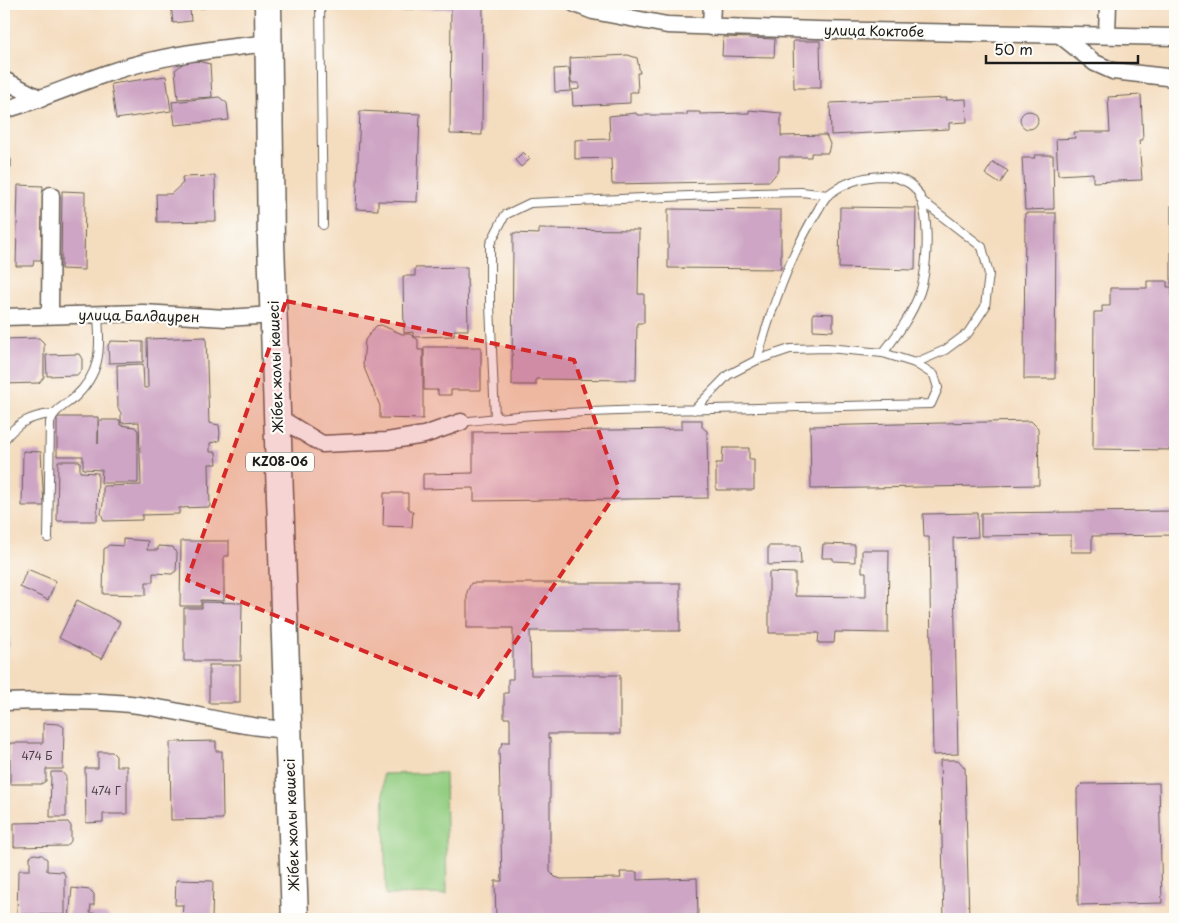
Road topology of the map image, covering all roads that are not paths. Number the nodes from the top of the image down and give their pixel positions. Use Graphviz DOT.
graph roads {
  1 [pos="268,4"];
  2 [pos="320,4"];
  3 [pos="575,4"];
  4 [pos="712,4"];
  5 [pos="1108,4"];
  6 [pos="711,27"];
  7 [pos="1107,34"];
  8 [pos="1060,35"];
  9 [pos="1175,37"];
  10 [pos="270,43"];
  11 [pos="1175,78"];
  12 [pos="4,80"];
  13 [pos="41,100"];
  14 [pos="4,110"];
  15 [pos="51,195"];
  16 [pos="828,195"];
  17 [pos="922,200"];
  18 [pos="323,225"];
  19 [pos="98,314"];
  20 [pos="50,315"];
  21 [pos="274,315"];
  22 [pos="4,317"];
  23 [pos="882,353"];
  24 [pos="756,360"];
  25 [pos="915,363"];
  26 [pos="694,410"];
  27 [pos="52,414"];
  28 [pos="278,418"];
  29 [pos="495,418"];
  30 [pos="461,422"];
  31 [pos="4,440"];
  32 [pos="48,538"];
  33 [pos="4,702"];
  34 [pos="289,730"];
  35 [pos="295,919"];
  1 -- 10 [label="highway, Жібек жолы көшесі / KZ08-06"];
  2 -- 18 [label="lane"];
  3 -- 6 [label="street, улица Коктобе"];
  4 -- 6 [label="street"];
  5 -- 7 [label="street"];
  6 -- 8 [label="street, улица Коктобе"];
  7 -- 8 [label="street, улица Коктобе"];
  7 -- 9 [label="street, улица Коктобе"];
  8 -- 11 [label="street"];
  10 -- 13 [label="street"];
  10 -- 21 [label="highway, Жібек жолы көшесі / KZ08-06"];
  12 -- 13 [label="street"];
  13 -- 14 [label="street"];
  15 -- 20 [label="street"];
  16 -- 17 [label="lane"];
  16 -- 24 [label="lane"];
  16 -- 29 [label="lane"];
  17 -- 23 [label="lane"];
  17 -- 25 [label="lane"];
  19 -- 20 [label="street, улица Балдаурен"];
  19 -- 21 [label="street, улица Балдаурен"];
  19 -- 27 [label="lane"];
  20 -- 22 [label="street, улица Балдаурен"];
  21 -- 28 [label="highway, Жібек жолы көшесі / KZ08-06"];
  23 -- 24 [label="lane"];
  23 -- 25 [label="lane"];
  24 -- 26 [label="lane"];
  25 -- 26 [label="lane"];
  26 -- 29 [label="lane"];
  27 -- 31 [label="lane"];
  27 -- 32 [label="lane"];
  28 -- 30 [label="street"];
  28 -- 34 [label="highway, Жібек жолы көшесі / KZ08-06"];
  29 -- 30 [label="lane"];
  33 -- 34 [label="street"];
  34 -- 35 [label="highway, Жібек жолы көшесі / KZ08-06"];
}
